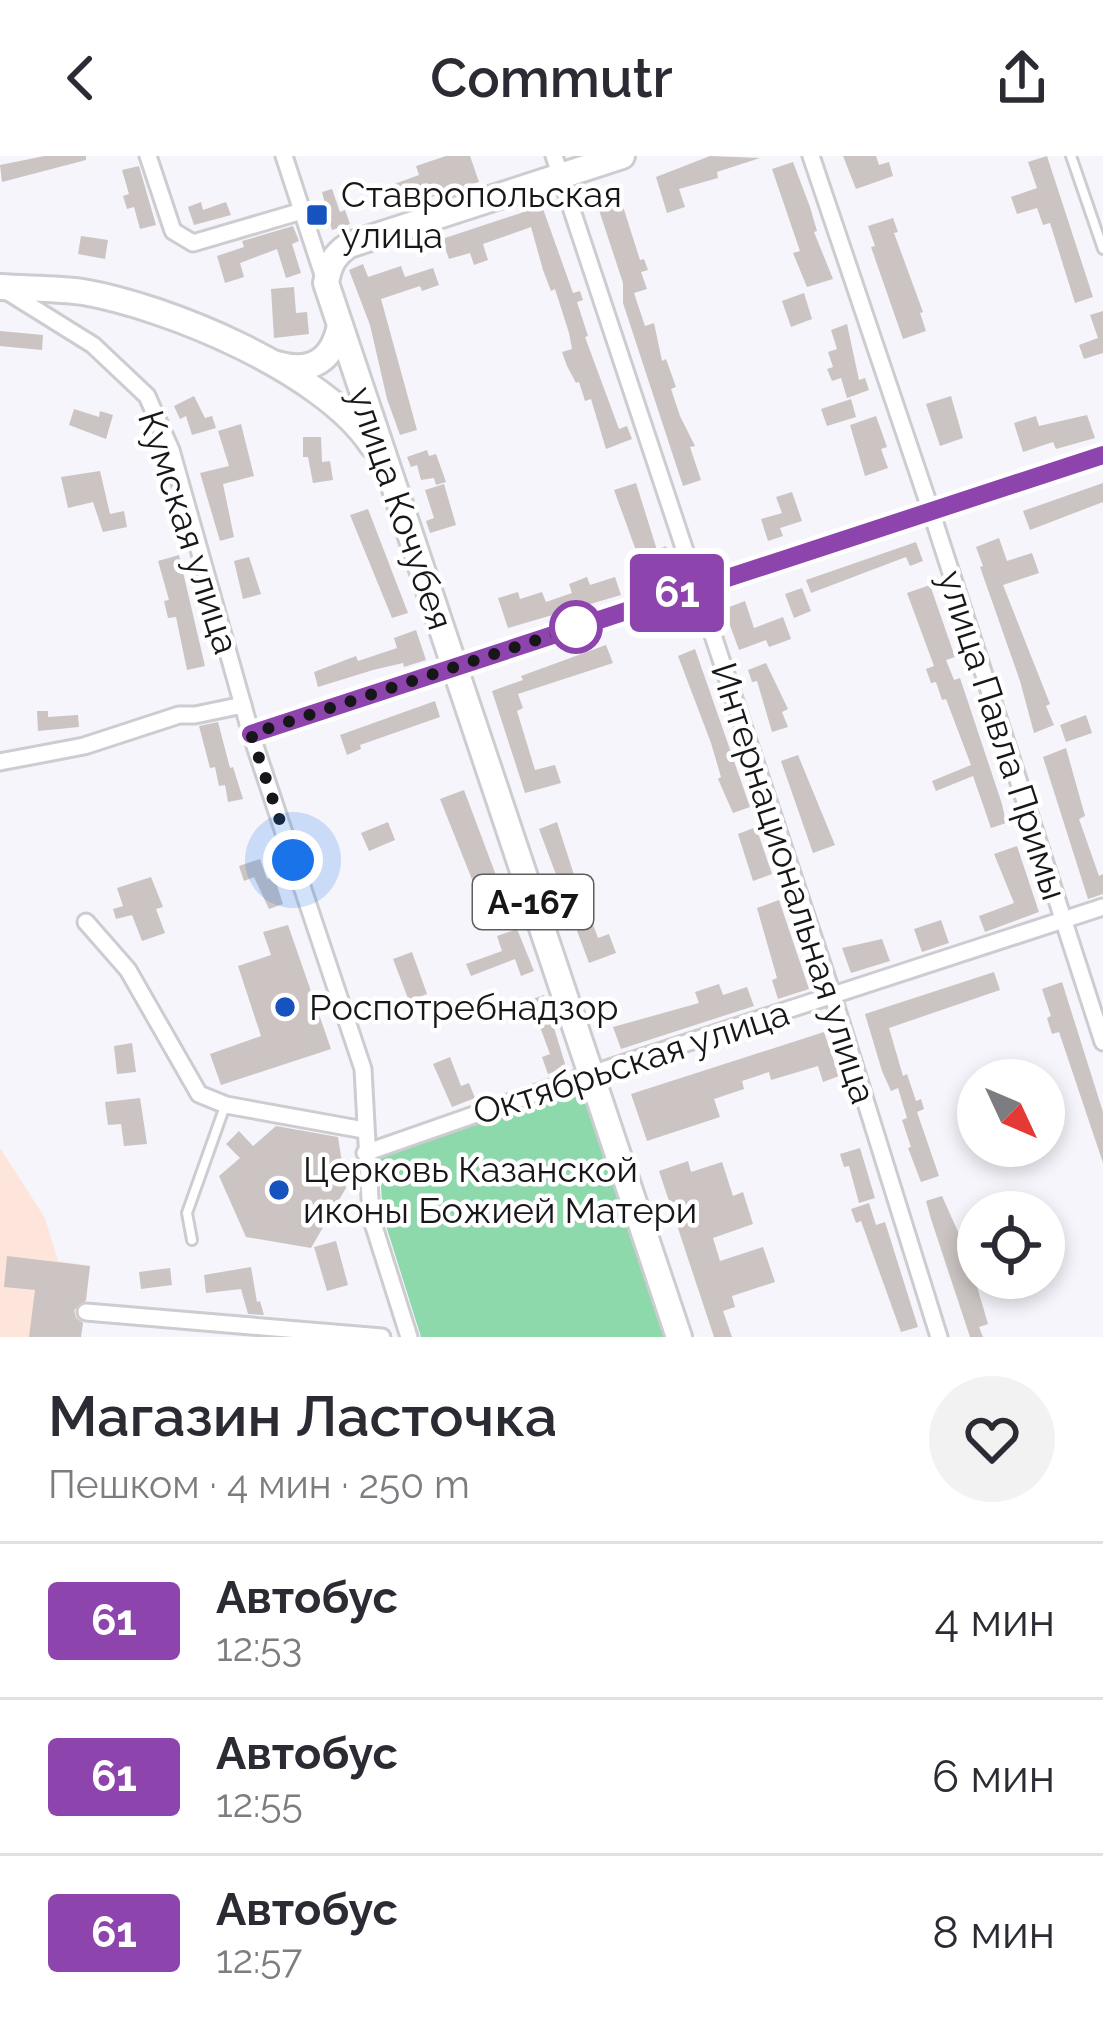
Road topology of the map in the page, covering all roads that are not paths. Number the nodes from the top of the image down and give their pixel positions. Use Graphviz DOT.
graph roads {
  1 [pos="148,156"];
  2 [pos="284,156"];
  3 [pos="622,156"];
  4 [pos="811,156"];
  5 [pos="1071,156"];
  6 [pos="557,166"];
  7 [pos="302,211"];
  8 [pos="314,241"];
  9 [pos="344,248"];
  10 [pos="1103,249"];
  11 [pos="326,284"];
  12 [pos="0,287"];
  13 [pos="340,325"];
  14 [pos="348,350"];
  15 [pos="269,362"];
  16 [pos="331,402"];
  17 [pos="1103,455"];
  18 [pos="386,467"];
  19 [pos="931,511"];
  20 [pos="697,586"];
  21 [pos="454,667"];
  22 [pos="243,705"];
  23 [pos="251,734"];
  24 [pos="0,762"];
  25 [pos="1103,907"];
  26 [pos="1063,921"];
  27 [pos="86,922"];
  28 [pos="833,997"];
  29 [pos="1103,1042"];
  30 [pos="591,1074"];
  31 [pos="226,1105"];
  32 [pos="364,1130"];
  33 [pos="365,1153"];
  34 [pos="192,1240"];
  35 [pos="86,1312"];
  36 [pos="382,1337"];
  37 [pos="409,1337"];
  38 [pos="680,1337"];
  39 [pos="939,1337"];
  1 -- 7 [label="street"];
  2 -- 7 [label="street, улица Кочубея"];
  3 -- 6 [label="main road"];
  4 -- 19 [label="street, улица Павла Примы"];
  5 -- 10 [label="lane"];
  6 -- 9 [label="main road"];
  6 -- 20 [label="street, Интернациональная улица"];
  7 -- 8 [label="street, улица Кочубея"];
  8 -- 9 [label="street"];
  8 -- 11 [label="street, улица Кочубея"];
  9 -- 11 [label="main road"];
  11 -- 13 [label="main road, улица Кочубея"];
  12 -- 15 [label="main road, А-167"];
  12 -- 22 [label="street, Кумская улица"];
  13 -- 14 [label="main road, улица Кочубея"];
  13 -- 15 [label="main road"];
  14 -- 16 [label="main road"];
  14 -- 18 [label="main road, улица Кочубея"];
  15 -- 16 [label="main road, А-167"];
  16 -- 18 [label="main road, А-167"];
  17 -- 19 [label="street"];
  18 -- 21 [label="main road, улица Кочубея / А-167"];
  19 -- 20 [label="street"];
  19 -- 26 [label="street, улица Павла Примы"];
  20 -- 21 [label="street"];
  20 -- 28 [label="street, Интернациональная улица"];
  21 -- 23 [label="street"];
  21 -- 30 [label="main road, улица Кочубея / А-167"];
  22 -- 23 [label="street, Кумская улица"];
  22 -- 24 [label="street, Кумская улица"];
  23 -- 32 [label="street, Кумская улица"];
  25 -- 26 [label="street, Октябрьская улица"];
  26 -- 28 [label="street, Октябрьская улица"];
  26 -- 29 [label="street, улица Павла Примы"];
  27 -- 31 [label="street"];
  28 -- 30 [label="street, Октябрьская улица"];
  28 -- 39 [label="street, Интернациональная улица"];
  30 -- 33 [label="street, Октябрьская улица"];
  30 -- 38 [label="main road, улица Кочубея / А-167"];
  31 -- 32 [label="street"];
  31 -- 34 [label="lane"];
  32 -- 33 [label="street, Кумская улица"];
  33 -- 37 [label="street, Кумская улица"];
  35 -- 36 [label="street"];
}
